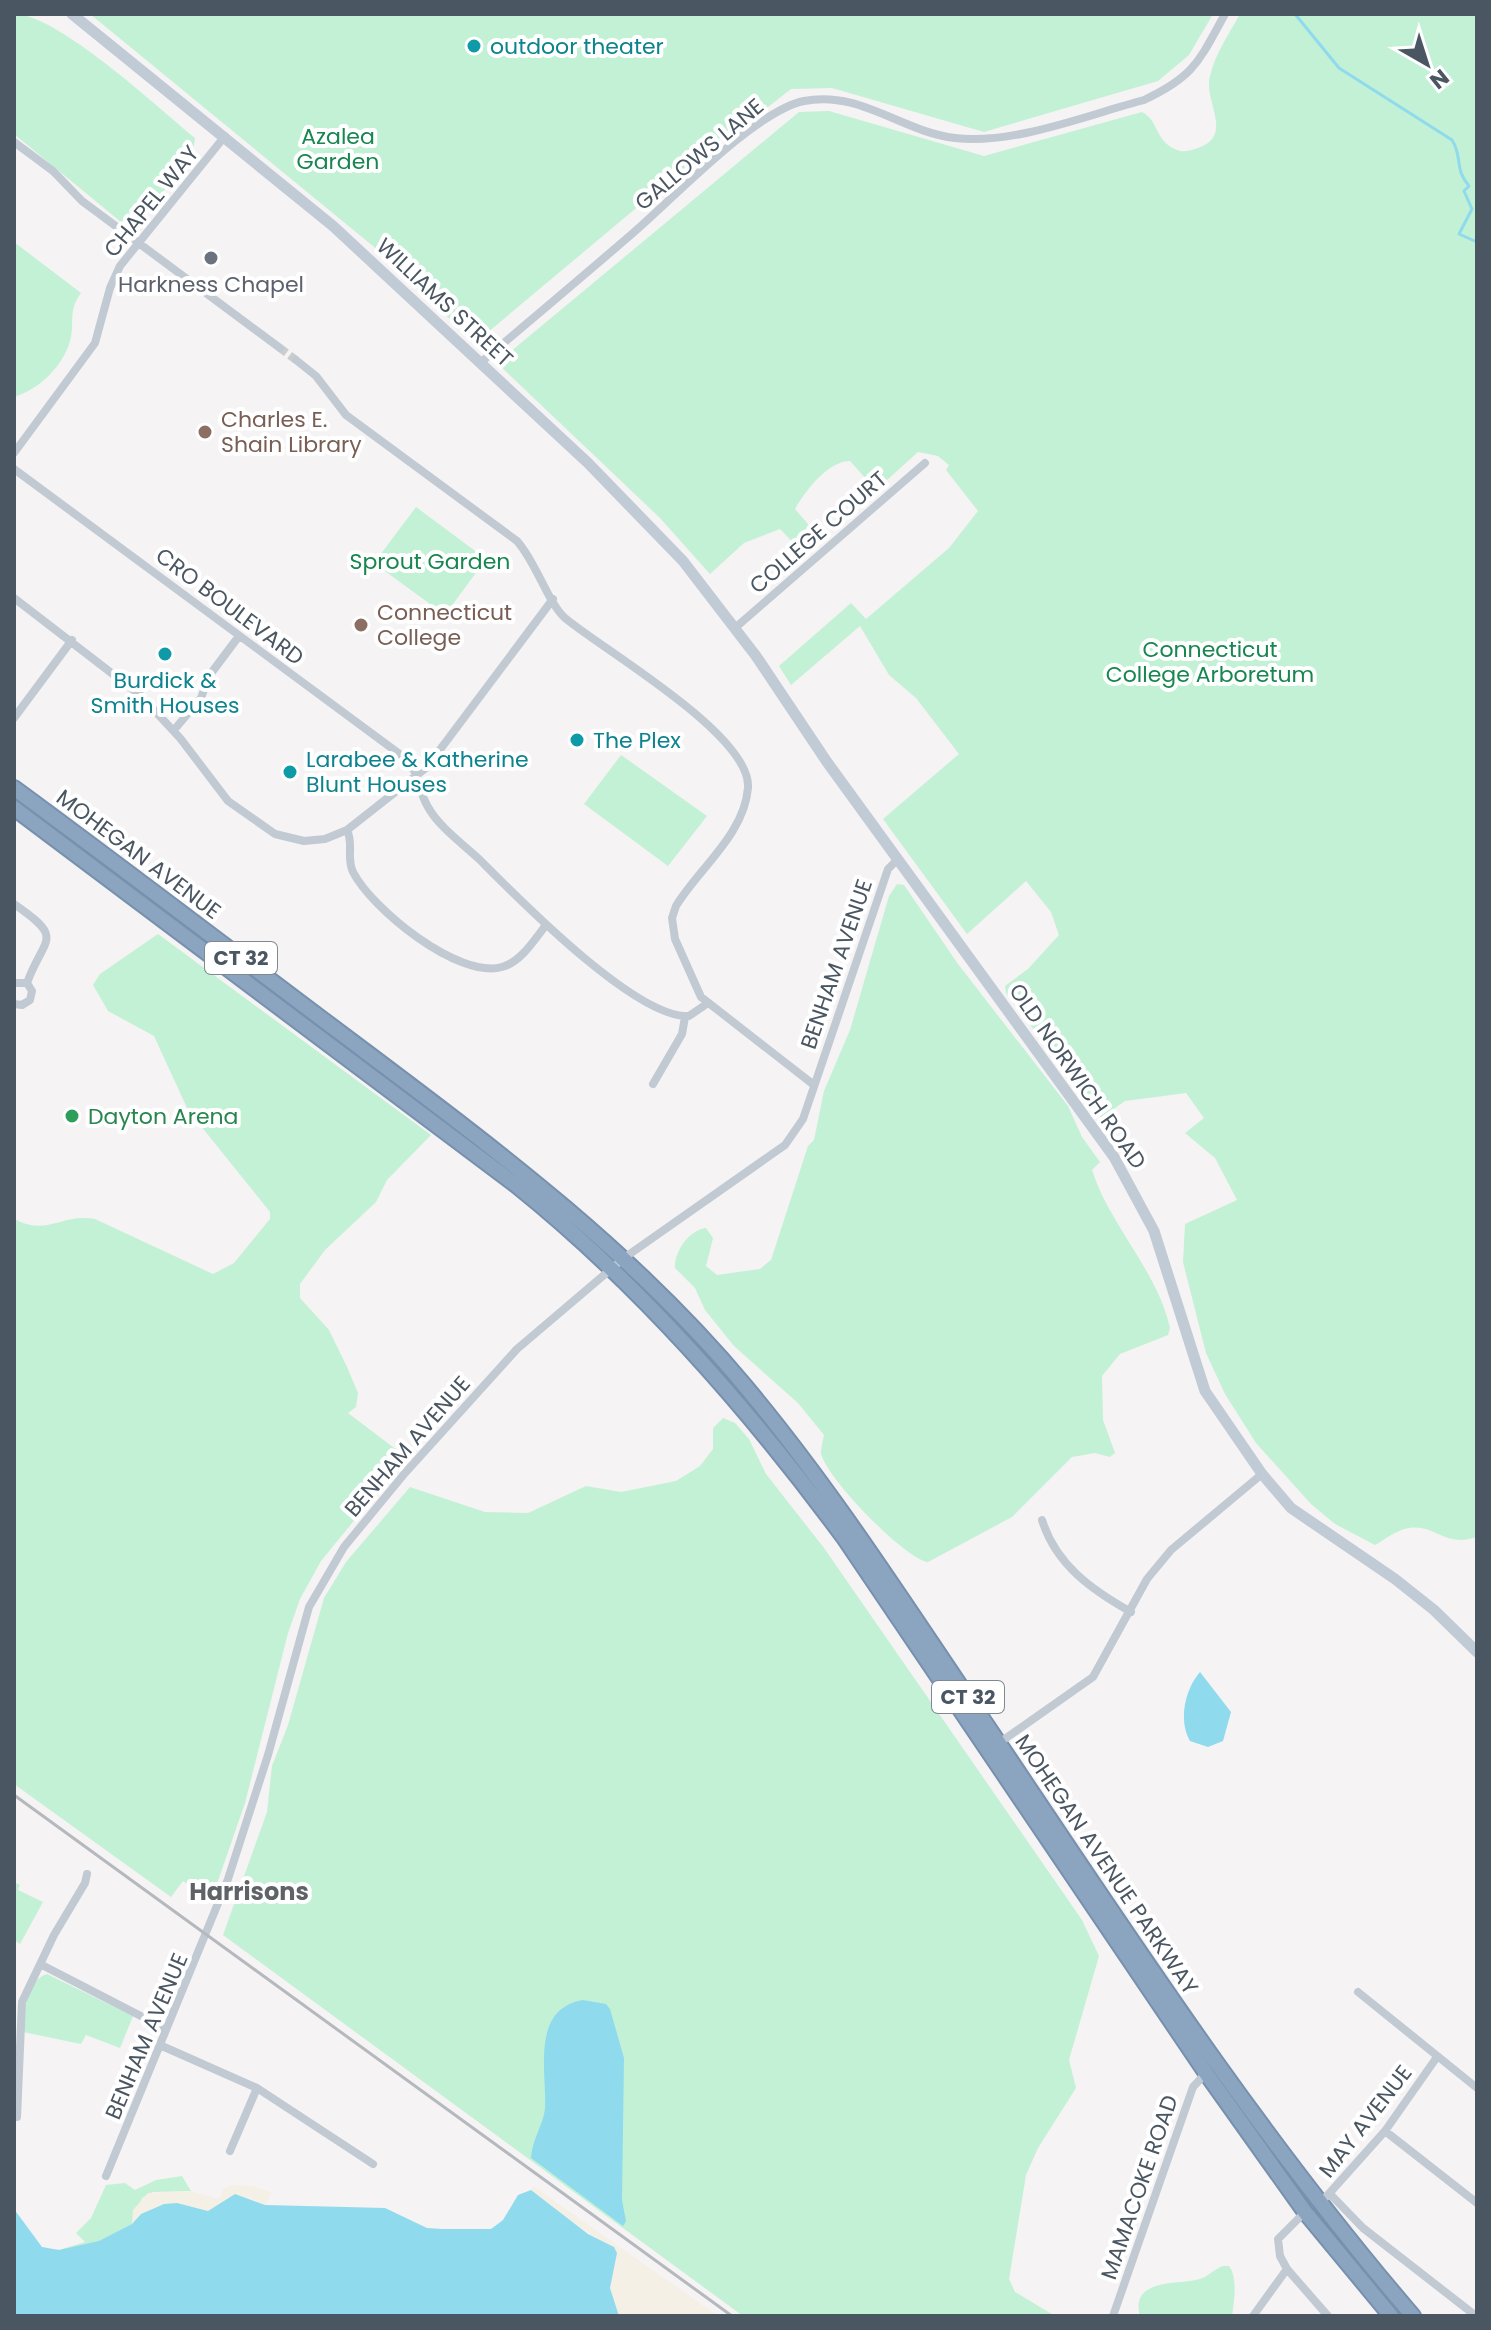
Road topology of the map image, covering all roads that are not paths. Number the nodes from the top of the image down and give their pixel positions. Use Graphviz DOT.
graph roads {
  1 [pos="72,14"];
  2 [pos="1225,14"];
  3 [pos="225,136"];
  4 [pos="14,142"];
  5 [pos="139,243"];
  6 [pos="280,348"];
  7 [pos="296,360"];
  8 [pos="480,363"];
  9 [pos="14,453"];
  10 [pos="925,463"];
  11 [pos="14,469"];
  12 [pos="14,598"];
  13 [pos="553,599"];
  14 [pos="735,628"];
  15 [pos="239,636"];
  16 [pos="72,640"];
  17 [pos="756,656"];
  18 [pos="14,718"];
  19 [pos="174,730"];
  20 [pos="418,776"];
  21 [pos="14,788"];
  22 [pos="14,808"];
  23 [pos="347,830"];
  24 [pos="898,859"];
  25 [pos="14,904"];
  26 [pos="546,925"];
  27 [pos="14,983"];
  28 [pos="27,983"];
  29 [pos="708,1003"];
  30 [pos="14,1004"];
  31 [pos="685,1017"];
  32 [pos="653,1084"];
  33 [pos="814,1085"];
  34 [pos="464,1135"];
  35 [pos="624,1258"];
  36 [pos="609,1269"];
  37 [pos="1262,1474"];
  38 [pos="1042,1520"];
  39 [pos="1131,1612"];
  40 [pos="1477,1652"];
  41 [pos="999,1743"];
  42 [pos="87,1874"];
  43 [pos="40,1964"];
  44 [pos="1358,1992"];
  45 [pos="166,2029"];
  46 [pos="162,2046"];
  47 [pos="1437,2057"];
  48 [pos="1206,2073"];
  49 [pos="257,2088"];
  50 [pos="1477,2088"];
  51 [pos="17,2117"];
  52 [pos="1385,2131"];
  53 [pos="230,2151"];
  54 [pos="373,2164"];
  55 [pos="106,2176"];
  56 [pos="1325,2198"];
  57 [pos="1477,2203"];
  58 [pos="1305,2212"];
  59 [pos="1287,2269"];
  60 [pos="1113,2316"];
  61 [pos="1253,2316"];
  62 [pos="1328,2316"];
  63 [pos="1391,2316"];
  64 [pos="1413,2316"];
  65 [pos="1476,2316"];
  1 -- 3 [label="street, WILLIAMS STREET"];
  2 -- 8 [label="street, GALLOWS LANE"];
  3 -- 5 [label="street, CHAPEL WAY"];
  3 -- 8 [label="street, WILLIAMS STREET"];
  4 -- 5 [label="street"];
  5 -- 6 [label="street"];
  5 -- 9 [label="street, CHAPEL WAY"];
  7 -- 13 [label="street"];
  8 -- 14 [label="street, WILLIAMS STREET"];
  10 -- 14 [label="street, COLLEGE COURT"];
  11 -- 15 [label="street, CRO BOULEVARD"];
  12 -- 16 [label="street"];
  13 -- 20 [label="street"];
  13 -- 29 [label="street"];
  14 -- 17 [label="street, WILLIAMS STREET"];
  15 -- 19 [label="street"];
  15 -- 20 [label="street, CRO BOULEVARD"];
  16 -- 18 [label="street"];
  16 -- 19 [label="street"];
  17 -- 24 [label="street, OLD NORWICH ROAD"];
  19 -- 23 [label="street"];
  20 -- 23 [label="street"];
  20 -- 26 [label="street"];
  21 -- 34 [label="highway, MOHEGAN AVENUE / CT 32"];
  22 -- 34 [label="highway, MOHEGAN AVENUE / CT 32"];
  23 -- 26 [label="street"];
  24 -- 33 [label="street, BENHAM AVENUE"];
  24 -- 37 [label="street, OLD NORWICH ROAD"];
  25 -- 28 [label="street"];
  26 -- 31 [label="street"];
  27 -- 28 [label="street"];
  28 -- 30 [label="street"];
  29 -- 31 [label="street"];
  29 -- 33 [label="street"];
  31 -- 32 [label="street"];
  33 -- 35 [label="street, BENHAM AVENUE"];
  34 -- 35 [label="highway, MOHEGAN AVENUE PARKWAY / CT 32"];
  34 -- 36 [label="highway, MOHEGAN AVENUE PARKWAY / CT 32"];
  35 -- 36 [label="street, BENHAM AVENUE"];
  35 -- 41 [label="highway, MOHEGAN AVENUE PARKWAY / CT 32"];
  36 -- 45 [label="street, BENHAM AVENUE"];
  36 -- 48 [label="highway, MOHEGAN AVENUE PARKWAY / CT 32"];
  37 -- 39 [label="street"];
  37 -- 40 [label="street, OLD NORWICH ROAD"];
  38 -- 39 [label="street"];
  39 -- 41 [label="street"];
  41 -- 56 [label="highway, MOHEGAN AVENUE PARKWAY / CT 32"];
  42 -- 43 [label="street"];
  43 -- 45 [label="street"];
  43 -- 51 [label="street"];
  44 -- 47 [label="street"];
  45 -- 46 [label="street, BENHAM AVENUE"];
  46 -- 49 [label="street"];
  46 -- 55 [label="street, BENHAM AVENUE"];
  47 -- 50 [label="street"];
  47 -- 52 [label="street, MAY AVENUE"];
  48 -- 58 [label="highway, MOHEGAN AVENUE PARKWAY / CT 32"];
  48 -- 60 [label="street, MAMACOKE ROAD"];
  49 -- 53 [label="street"];
  49 -- 54 [label="street"];
  52 -- 56 [label="street, MAY AVENUE"];
  52 -- 57 [label="street"];
  56 -- 64 [label="highway, MOHEGAN AVENUE PARKWAY / CT 32"];
  56 -- 65 [label="street"];
  58 -- 59 [label="street"];
  58 -- 63 [label="highway, MOHEGAN AVENUE PARKWAY / CT 32"];
  59 -- 61 [label="street"];
  59 -- 62 [label="street"];
}
